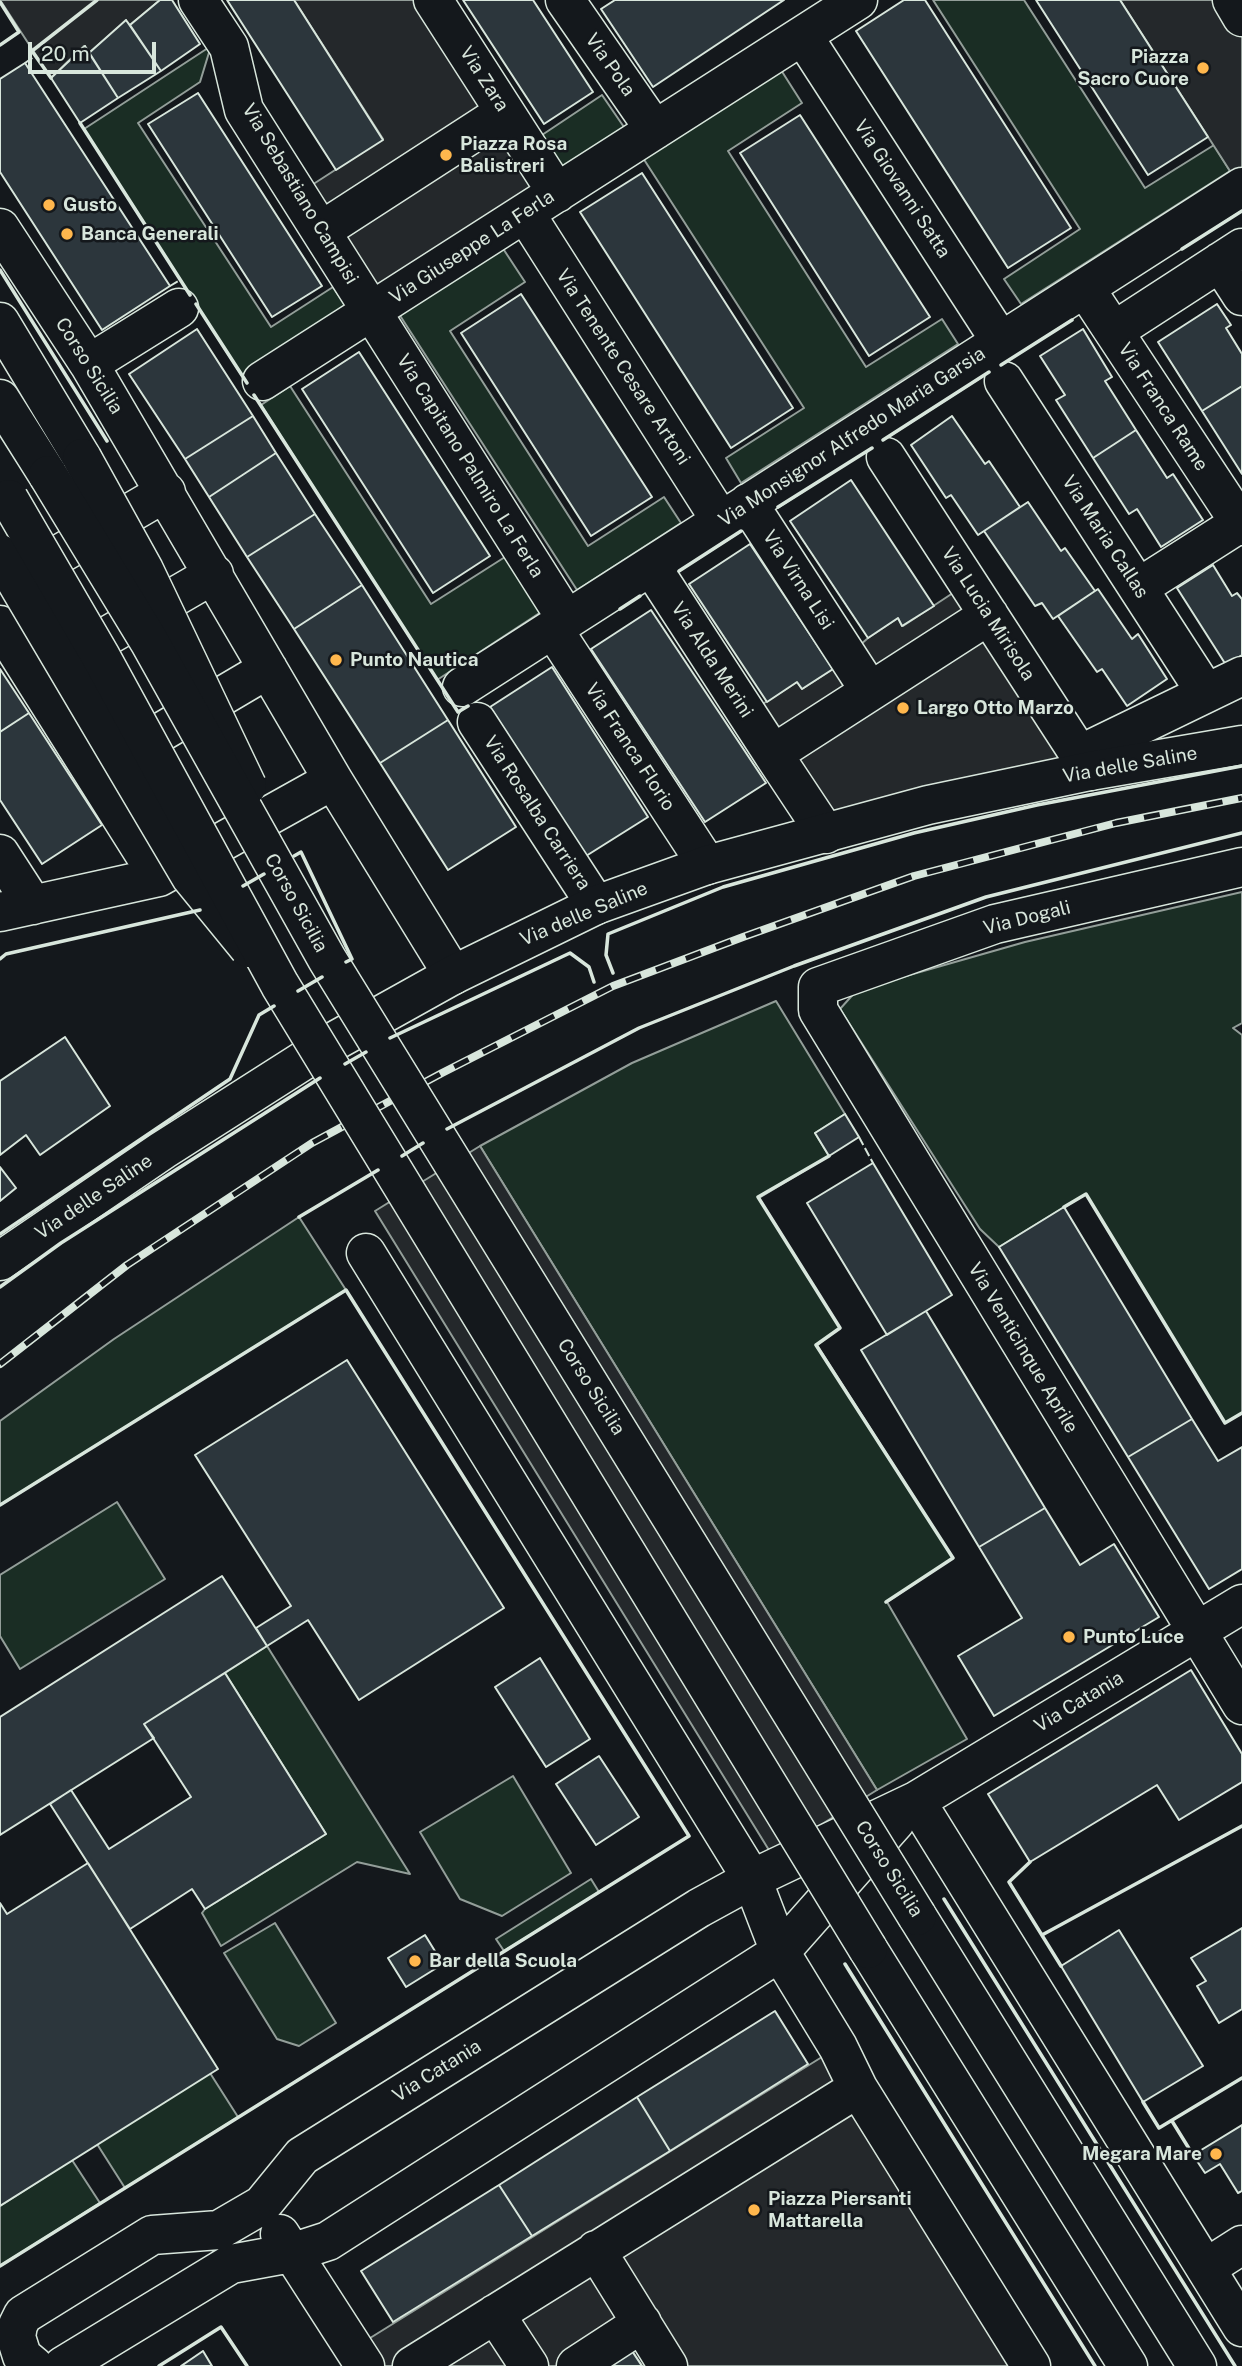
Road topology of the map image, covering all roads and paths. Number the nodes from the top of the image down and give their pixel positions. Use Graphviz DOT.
graph roads {
  1 [pos="198,0"];
  2 [pos="433,0"];
  3 [pos="858,0"];
  4 [pos="1232,0"];
  5 [pos="574,3"];
  6 [pos="1242,17"];
  7 [pos="803,36"];
  8 [pos="505,112"];
  9 [pos="654,130"];
  10 [pos="1242,187"];
  11 [pos="557,193"];
  12 [pos="525,214"];
  13 [pos="0,228"];
  14 [pos="321,231"];
  15 [pos="1231,255"];
  16 [pos="1085,288"];
  17 [pos="1242,296"];
  18 [pos="179,309"];
  19 [pos="372,311"];
  20 [pos="0,322"];
  21 [pos="1114,331"];
  22 [pos="1001,342"];
  23 [pos="89,364"];
  24 [pos="262,381"];
  25 [pos="1004,381"];
  26 [pos="0,399"];
  27 [pos="886,457"];
  28 [pos="4,491"];
  29 [pos="166,492"];
  30 [pos="735,512"];
  31 [pos="1241,524"];
  32 [pos="0,554"];
  33 [pos="651,566"];
  34 [pos="214,575"];
  35 [pos="1138,588"];
  36 [pos="0,589"];
  37 [pos="989,615"];
  38 [pos="560,624"];
  39 [pos="0,625"];
  40 [pos="268,669"];
  41 [pos="1242,676"];
  42 [pos="34,678"];
  43 [pos="462,687"];
  44 [pos="870,691"];
  45 [pos="1206,693"];
  46 [pos="477,722"];
  47 [pos="1242,745"];
  48 [pos="773,754"];
  49 [pos="1085,763"];
  50 [pos="93,772"];
  51 [pos="333,780"];
  52 [pos="826,834"];
  53 [pos="0,855"];
  54 [pos="706,865"];
  55 [pos="1242,867"];
  56 [pos="159,877"];
  57 [pos="596,905"];
  58 [pos="17,908"];
  59 [pos="327,959"];
  60 [pos="453,975"];
  61 [pos="279,985"];
  62 [pos="818,987"];
  63 [pos="366,1253"];
  64 [pos="0,1261"];
  65 [pos="1242,1604"];
  66 [pos="1195,1632"];
  67 [pos="1242,1705"];
  68 [pos="916,1801"];
  69 [pos="752,1879"];
  70 [pos="780,1952"];
  71 [pos="858,2088"];
  72 [pos="262,2205"];
  73 [pos="1242,2245"];
  74 [pos="596,2250"];
  75 [pos="291,2253"];
  76 [pos="1206,2268"];
  77 [pos="495,2314"];
  78 [pos="642,2323"];
  79 [pos="1242,2327"];
  80 [pos="34,2366"];
  81 [pos="64,2366"];
  82 [pos="365,2366"];
  83 [pos="412,2366"];
  84 [pos="529,2366"];
  85 [pos="576,2366"];
  86 [pos="668,2366"];
  87 [pos="1031,2366"];
  88 [pos="1128,2366"];
  89 [pos="1197,2366"];
  1 -- 14 [label="street, Via Sebastiano Campisi"];
  2 -- 8 [label="street, Via Zara"];
  3 -- 7 [label="street, Via Giuseppe La Ferla"];
  4 -- 6 [label="street"];
  5 -- 9 [label="street, Via Pola"];
  7 -- 9 [label="street, Via Giuseppe La Ferla"];
  7 -- 22 [label="street, Via Giovanni Satta"];
  8 -- 11 [label="street, Via Zara"];
  8 -- 14 [label="street"];
  9 -- 11 [label="street, Via Giuseppe La Ferla"];
  10 -- 16 [label="street, Via Monsignor Alfredo Maria Garsia"];
  11 -- 12 [label="street, Via Giuseppe La Ferla"];
  12 -- 19 [label="street, Via Giuseppe La Ferla"];
  12 -- 30 [label="street, Via Tenente Cesare Artoni"];
  13 -- 23 [label="street, Corso Sicilia"];
  14 -- 19 [label="street, Via Sebastiano Campisi"];
  15 -- 17 [label="street"];
  15 -- 21 [label="street"];
  16 -- 21 [label="street, Via Franca Rame"];
  16 -- 22 [label="street, Via Monsignor Alfredo Maria Garsia"];
  18 -- 23 [label="street"];
  19 -- 24 [label="street, Via Giuseppe La Ferla"];
  19 -- 38 [label="street, Via Capitano Palmiro La Ferla"];
  20 -- 59 [label="street, bridge"];
  21 -- 31 [label="street, Via Franca Rame"];
  22 -- 30 [label="street, Via Monsignor Alfredo Maria Garsia"];
  23 -- 29 [label="street, Corso Sicilia"];
  25 -- 35 [label="street, Via Maria Callas"];
  26 -- 59 [label="street, Corso Sicilia, bridge"];
  27 -- 37 [label="street, Via Lucia Mirisola"];
  28 -- 61 [label="street, bridge"];
  29 -- 34 [label="street, Corso Sicilia"];
  29 -- 36 [label="street"];
  30 -- 33 [label="street, Via Monsignor Alfredo Maria Garsia"];
  30 -- 44 [label="street, Via Virna Lisi"];
  31 -- 35 [label="street"];
  32 -- 61 [label="street, bridge"];
  33 -- 38 [label="street, Via Monsignor Alfredo Maria Garsia"];
  33 -- 48 [label="street, Via Alda Merini"];
  34 -- 40 [label="street, Corso Sicilia"];
  34 -- 42 [label="street"];
  35 -- 45 [label="street, Via Maria Callas"];
  37 -- 44 [label="street"];
  37 -- 49 [label="street, Via Lucia Mirisola"];
  38 -- 43 [label="street, Via Monsignor Alfredo Maria Garsia"];
  38 -- 54 [label="street, Via Franca Florio"];
  39 -- 42 [label="street"];
  40 -- 50 [label="street"];
  40 -- 51 [label="street, Corso Sicilia"];
  41 -- 45 [label="street"];
  42 -- 50 [label="street"];
  44 -- 48 [label="street"];
  45 -- 49 [label="street"];
  46 -- 57 [label="street, Via Rosalba Carriera"];
  47 -- 49 [label="street, Via delle Saline"];
  48 -- 52 [label="street, Via Alda Merini"];
  49 -- 52 [label="street, Via delle Saline"];
  50 -- 56 [label="street"];
  51 -- 56 [label="street"];
  51 -- 60 [label="street, Corso Sicilia"];
  52 -- 54 [label="street, Via delle Saline"];
  53 -- 58 [label="street"];
  54 -- 57 [label="street, Via delle Saline"];
  55 -- 62 [label="street, Via Dogali"];
  56 -- 58 [label="street"];
  57 -- 60 [label="street, Via delle Saline"];
  59 -- 89 [label="street, Corso Sicilia, bridge"];
  60 -- 64 [label="street, Via delle Saline"];
  61 -- 88 [label="street, bridge"];
  62 -- 66 [label="street, Via Venticinque Aprile"];
  63 -- 69 [label="street"];
  65 -- 66 [label="street, Via Catania"];
  66 -- 67 [label="street, Via Venticinque Aprile"];
  66 -- 68 [label="street, Via Catania"];
  68 -- 69 [label="street, Via Catania"];
  68 -- 70 [label="street, Via Catania"];
  68 -- 76 [label="street"];
  69 -- 70 [label="street"];
  69 -- 72 [label="street, Via Catania"];
  70 -- 71 [label="street"];
  70 -- 75 [label="street, Via Catania"];
  71 -- 74 [label="street"];
  71 -- 87 [label="street"];
  72 -- 75 [label="street"];
  72 -- 80 [label="street, Via Catania"];
  73 -- 76 [label="street"];
  74 -- 77 [label="street"];
  74 -- 78 [label="street"];
  75 -- 81 [label="street, Via Catania"];
  75 -- 82 [label="street"];
  76 -- 79 [label="street"];
  77 -- 83 [label="street"];
  77 -- 84 [label="street"];
  78 -- 85 [label="street"];
  78 -- 86 [label="street"];
}
